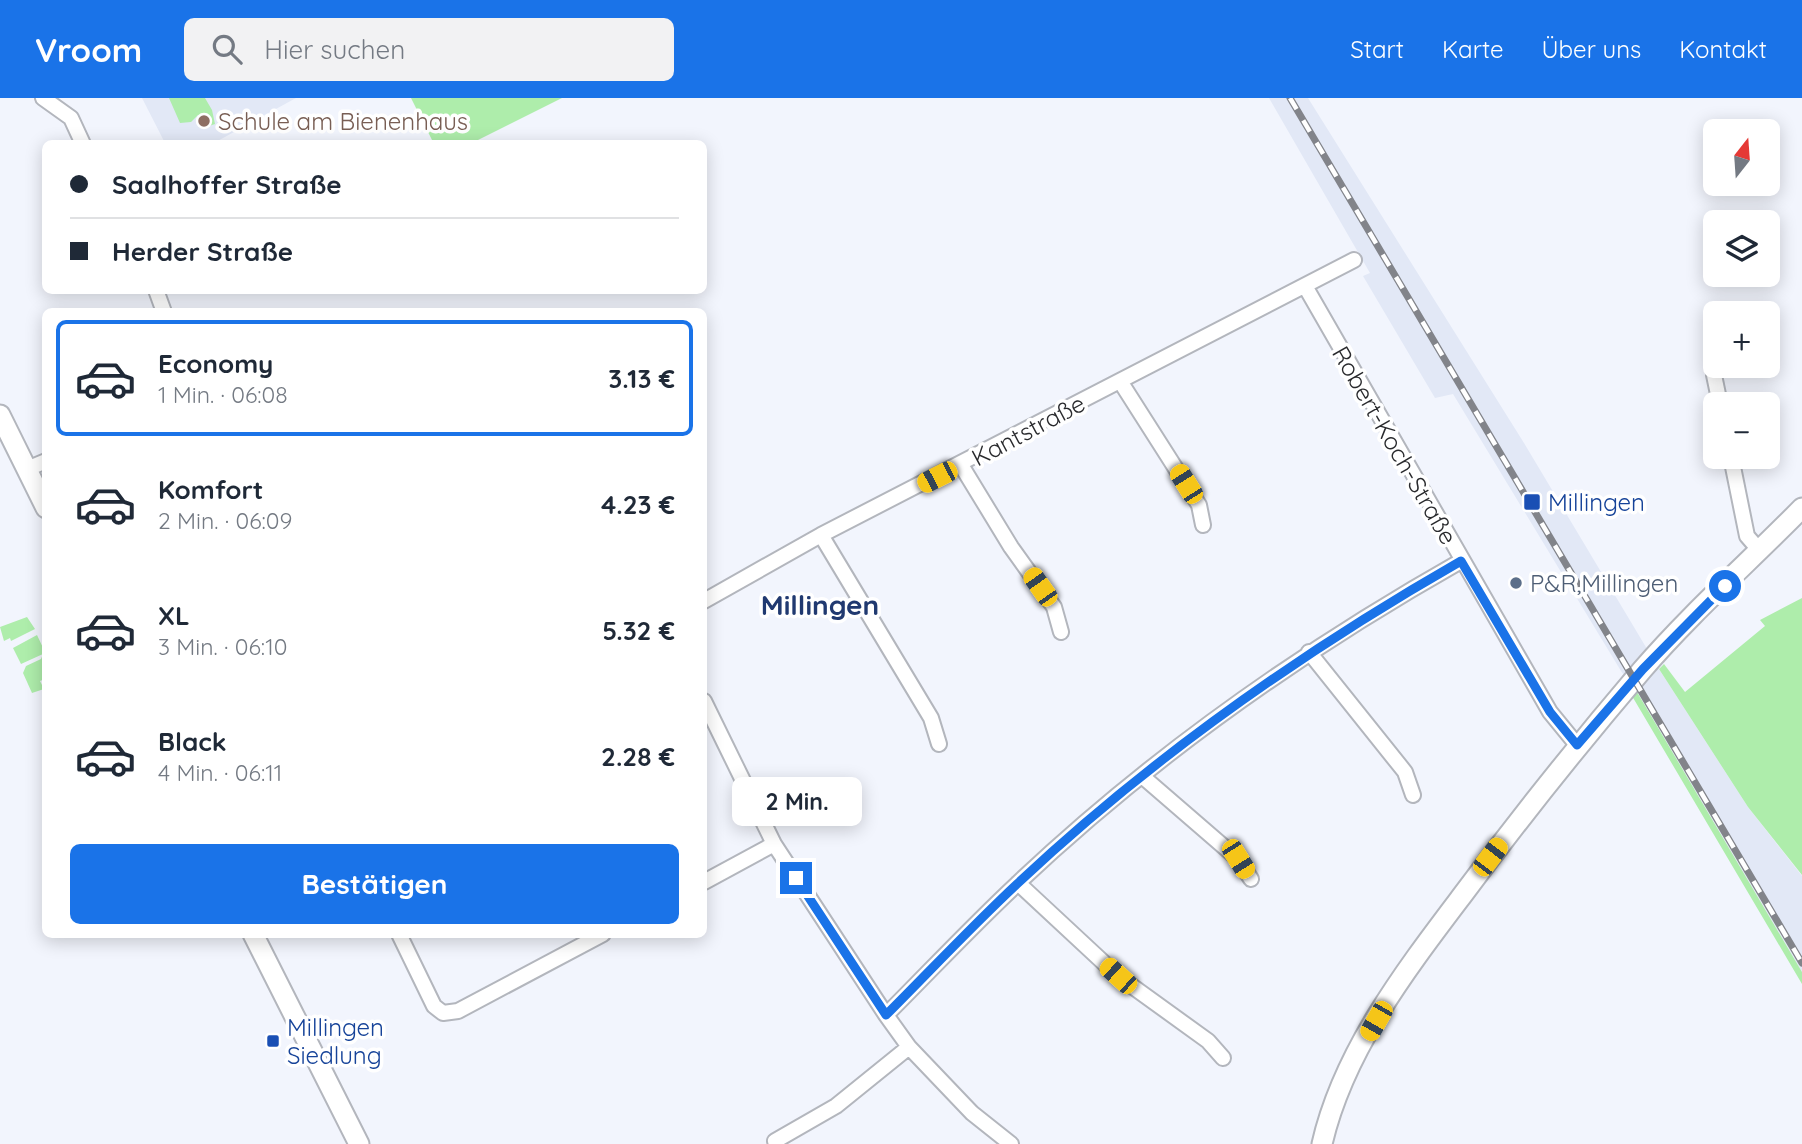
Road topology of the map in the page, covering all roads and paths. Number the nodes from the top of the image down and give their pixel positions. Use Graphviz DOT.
graph roads {
  1 [pos="43,98"];
  2 [pos="81,140"];
  3 [pos="1354,260"];
  4 [pos="1304,286"];
  5 [pos="1120,381"];
  6 [pos="0,415"];
  7 [pos="42,463"];
  8 [pos="961,465"];
  9 [pos="1733,469"];
  10 [pos="27,470"];
  11 [pos="42,500"];
  12 [pos="1802,508"];
  13 [pos="1203,525"];
  14 [pos="821,536"];
  15 [pos="1760,551"];
  16 [pos="1461,561"];
  17 [pos="707,599"];
  18 [pos="1061,632"];
  19 [pos="1309,652"];
  20 [pos="707,707"];
  21 [pos="939,744"];
  22 [pos="1577,745"];
  23 [pos="1142,775"];
  24 [pos="1413,795"];
  25 [pos="774,844"];
  26 [pos="1251,879"];
  27 [pos="707,880"];
  28 [pos="1017,883"];
  29 [pos="255,938"];
  30 [pos="400,938"];
  31 [pos="596,938"];
  32 [pos="886,1015"];
  33 [pos="909,1047"];
  34 [pos="1223,1059"];
  35 [pos="773,1143"];
  36 [pos="359,1144"];
  37 [pos="1011,1144"];
  38 [pos="1322,1144"];
  1 -- 2 [label="street"];
  3 -- 4 [label="street, Kantstraße"];
  4 -- 5 [label="street, Kantstraße"];
  4 -- 16 [label="street, Robert-Koch-Straße"];
  5 -- 8 [label="street, Kantstraße"];
  5 -- 13 [label="street"];
  6 -- 10 [label="street"];
  7 -- 10 [label="street"];
  8 -- 14 [label="street, Kantstraße"];
  8 -- 18 [label="street"];
  9 -- 15 [label="street"];
  10 -- 11 [label="street"];
  12 -- 15 [label="street"];
  14 -- 17 [label="street, Kantstraße"];
  14 -- 21 [label="street"];
  15 -- 22 [label="street"];
  16 -- 19 [label="street"];
  16 -- 22 [label="street, Robert-Koch-Straße"];
  19 -- 23 [label="street"];
  19 -- 24 [label="street"];
  20 -- 25 [label="street"];
  22 -- 38 [label="street"];
  23 -- 26 [label="street"];
  23 -- 28 [label="street"];
  25 -- 27 [label="street"];
  25 -- 32 [label="street"];
  28 -- 32 [label="street"];
  28 -- 34 [label="street"];
  29 -- 36 [label="street"];
  30 -- 31 [label="street"];
  32 -- 33 [label="street"];
  33 -- 35 [label="street"];
  33 -- 37 [label="street"];
}
